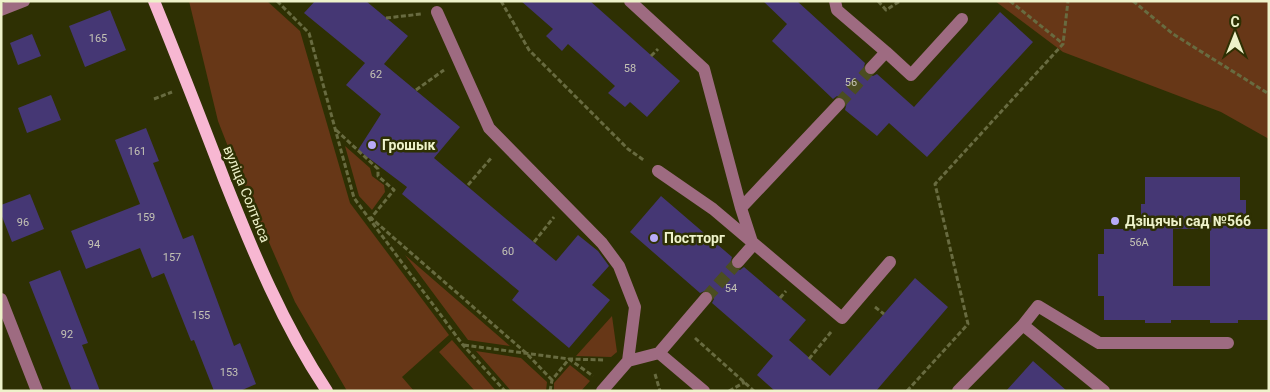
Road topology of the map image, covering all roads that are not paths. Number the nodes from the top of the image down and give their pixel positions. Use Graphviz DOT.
graph roads {
  1 [pos="24,1"];
  2 [pos="154,1"];
  3 [pos="630,1"];
  4 [pos="835,1"];
  5 [pos="1,10"];
  6 [pos="437,12"];
  7 [pos="962,20"];
  8 [pos="886,52"];
  9 [pos="871,68"];
  10 [pos="838,104"];
  11 [pos="658,171"];
  12 [pos="741,208"];
  13 [pos="753,245"];
  14 [pos="738,262"];
  15 [pos="890,262"];
  16 [pos="706,298"];
  17 [pos="1,299"];
  18 [pos="1023,325"];
  19 [pos="1228,343"];
  20 [pos="659,353"];
  21 [pos="628,361"];
  22 [pos="37,391"];
  23 [pos="327,391"];
  24 [pos="602,391"];
  25 [pos="704,391"];
  26 [pos="958,391"];
  27 [pos="1104,391"];
  1 -- 5 [label="street"];
  2 -- 23 [label="main road, вуліца Солтыса"];
  3 -- 12 [label="street"];
  4 -- 8 [label="street"];
  6 -- 21 [label="street"];
  7 -- 8 [label="street"];
  8 -- 9 [label="street"];
  10 -- 12 [label="street"];
  11 -- 13 [label="street"];
  12 -- 13 [label="street"];
  13 -- 14 [label="street"];
  13 -- 15 [label="street"];
  16 -- 20 [label="street"];
  17 -- 22 [label="street"];
  18 -- 19 [label="street"];
  18 -- 26 [label="street"];
  18 -- 27 [label="street"];
  20 -- 21 [label="street"];
  20 -- 25 [label="street"];
  21 -- 24 [label="street"];
}
